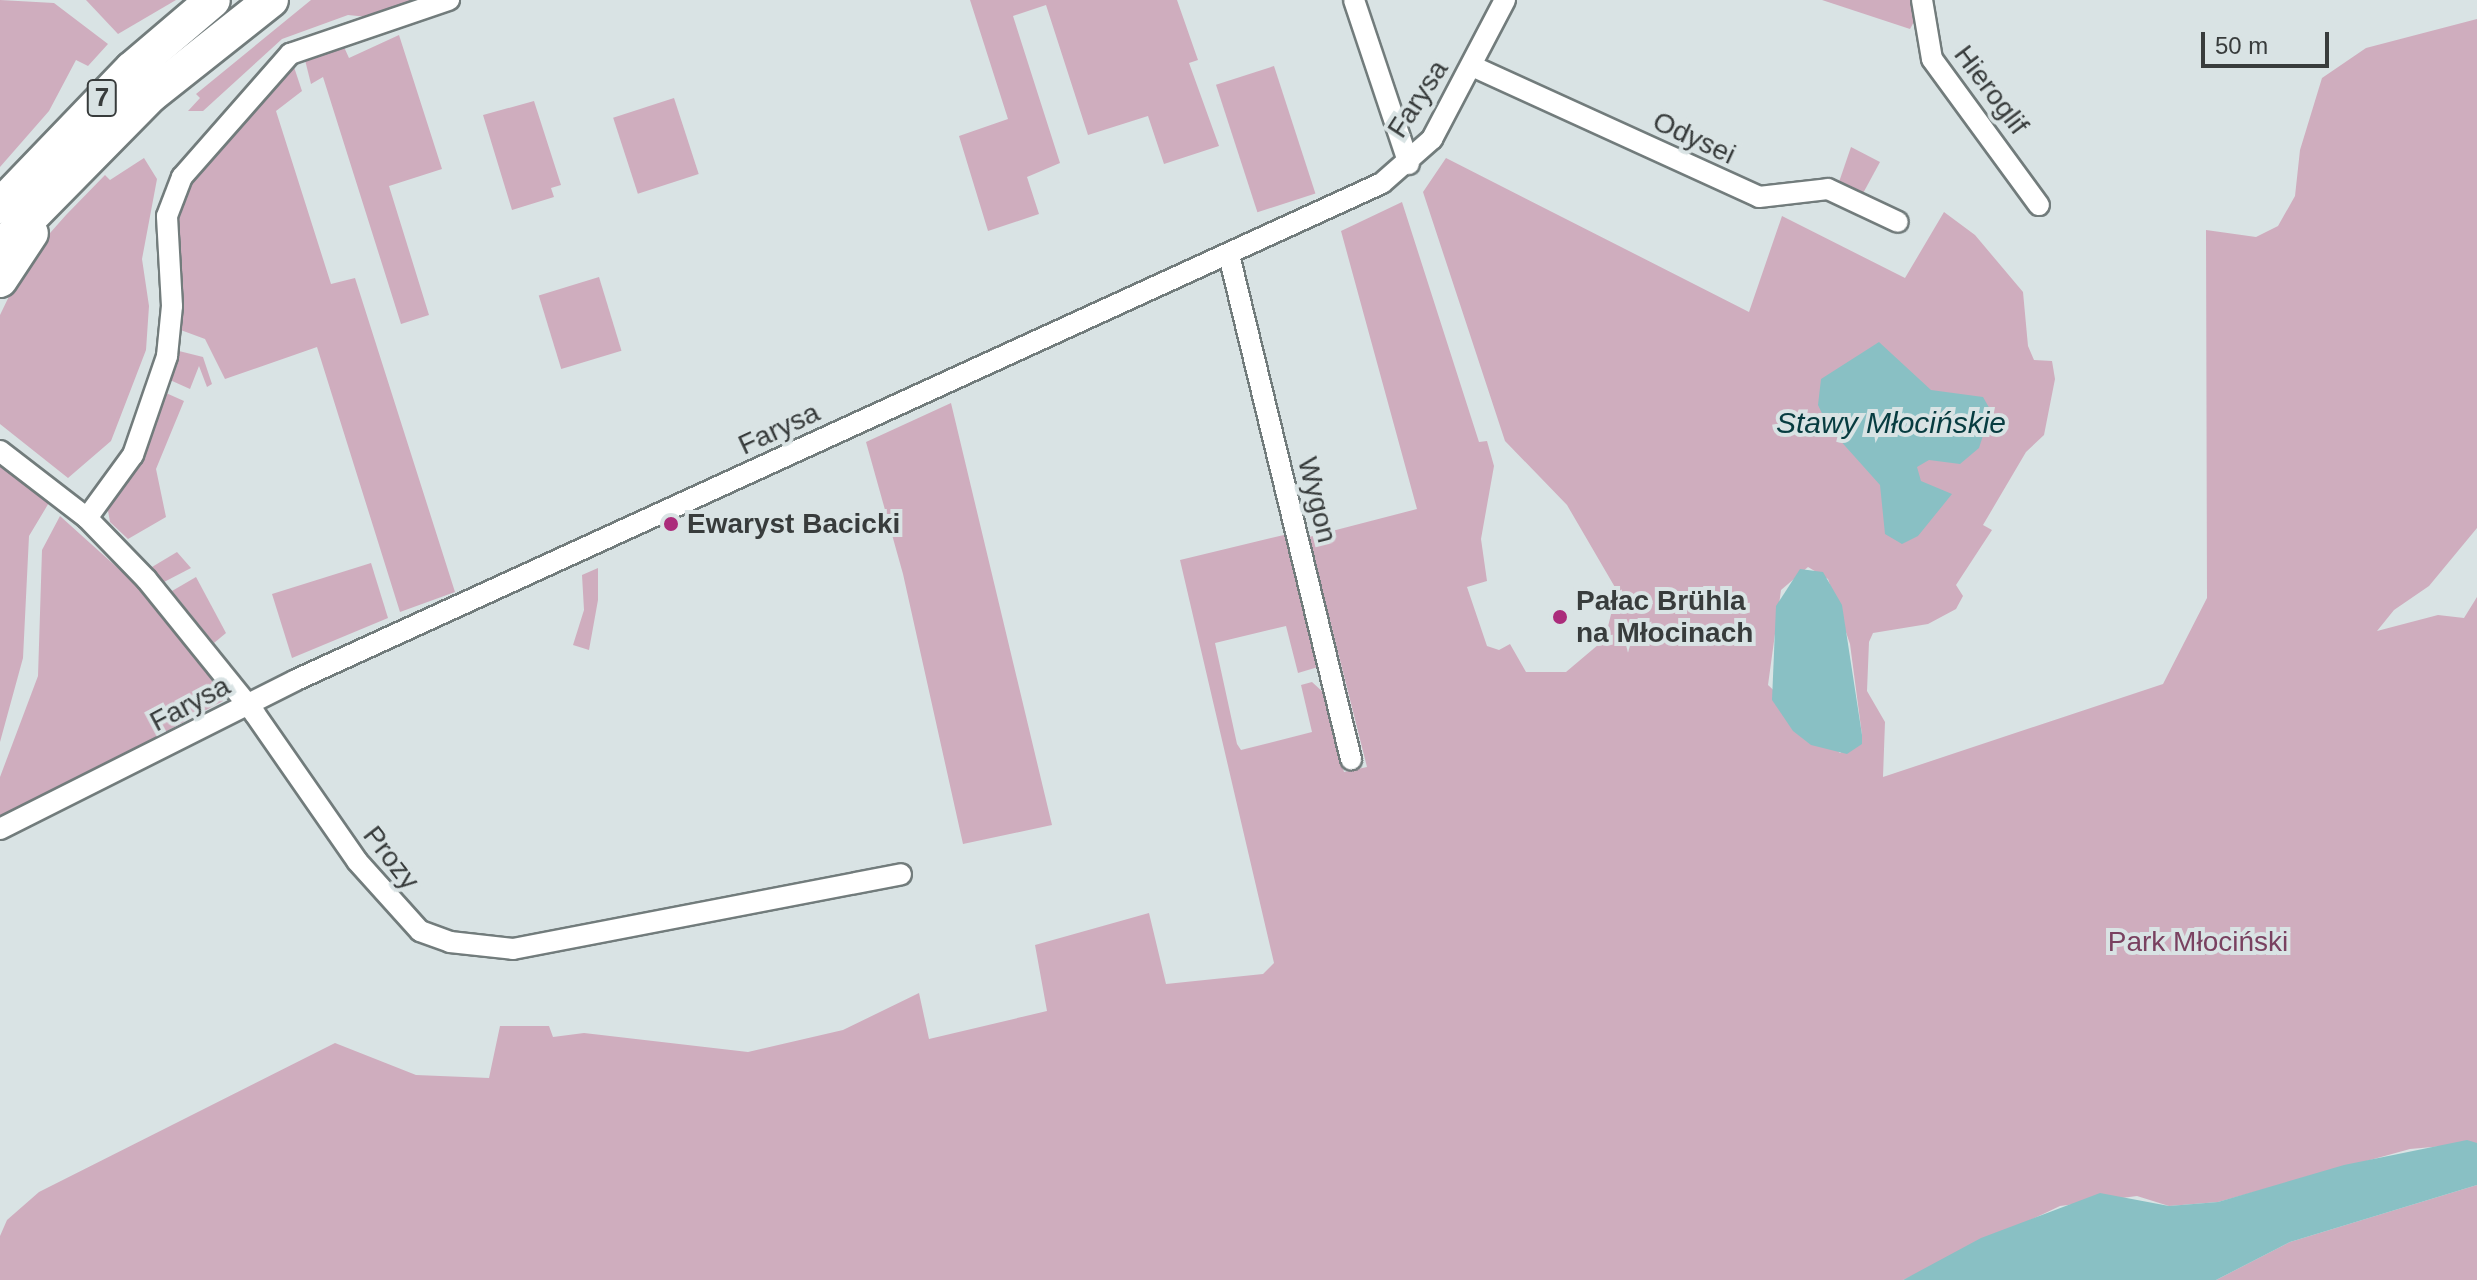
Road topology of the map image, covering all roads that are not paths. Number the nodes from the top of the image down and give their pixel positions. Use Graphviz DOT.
graph roads {
  1 [pos="213,0"];
  2 [pos="271,0"];
  3 [pos="449,0"];
  4 [pos="1354,0"];
  5 [pos="1505,0"];
  6 [pos="1922,0"];
  7 [pos="1472,66"];
  8 [pos="1409,164"];
  9 [pos="72,174"];
  10 [pos="2039,205"];
  11 [pos="0,206"];
  12 [pos="1898,222"];
  13 [pos="0,248"];
  14 [pos="1229,255"];
  15 [pos="0,280"];
  16 [pos="0,451"];
  17 [pos="87,518"];
  18 [pos="248,706"];
  19 [pos="1351,759"];
  20 [pos="0,829"];
  21 [pos="901,874"];
  1 -- 11 [label="highway, 7"];
  2 -- 9 [label="highway, 7"];
  3 -- 17 [label="street"];
  4 -- 8 [label="street"];
  5 -- 7 [label="street, Farysa"];
  6 -- 10 [label="street, Hieroglif"];
  7 -- 8 [label="street, Farysa"];
  7 -- 12 [label="street, Odysei"];
  8 -- 14 [label="street, Farysa"];
  9 -- 13 [label="highway, 7"];
  9 -- 15 [label="highway"];
  14 -- 18 [label="street, Farysa"];
  14 -- 19 [label="street, Wygon"];
  16 -- 17 [label="street, Prozy"];
  17 -- 18 [label="street, Prozy"];
  18 -- 20 [label="street, Farysa"];
  18 -- 21 [label="street, Prozy"];
}
